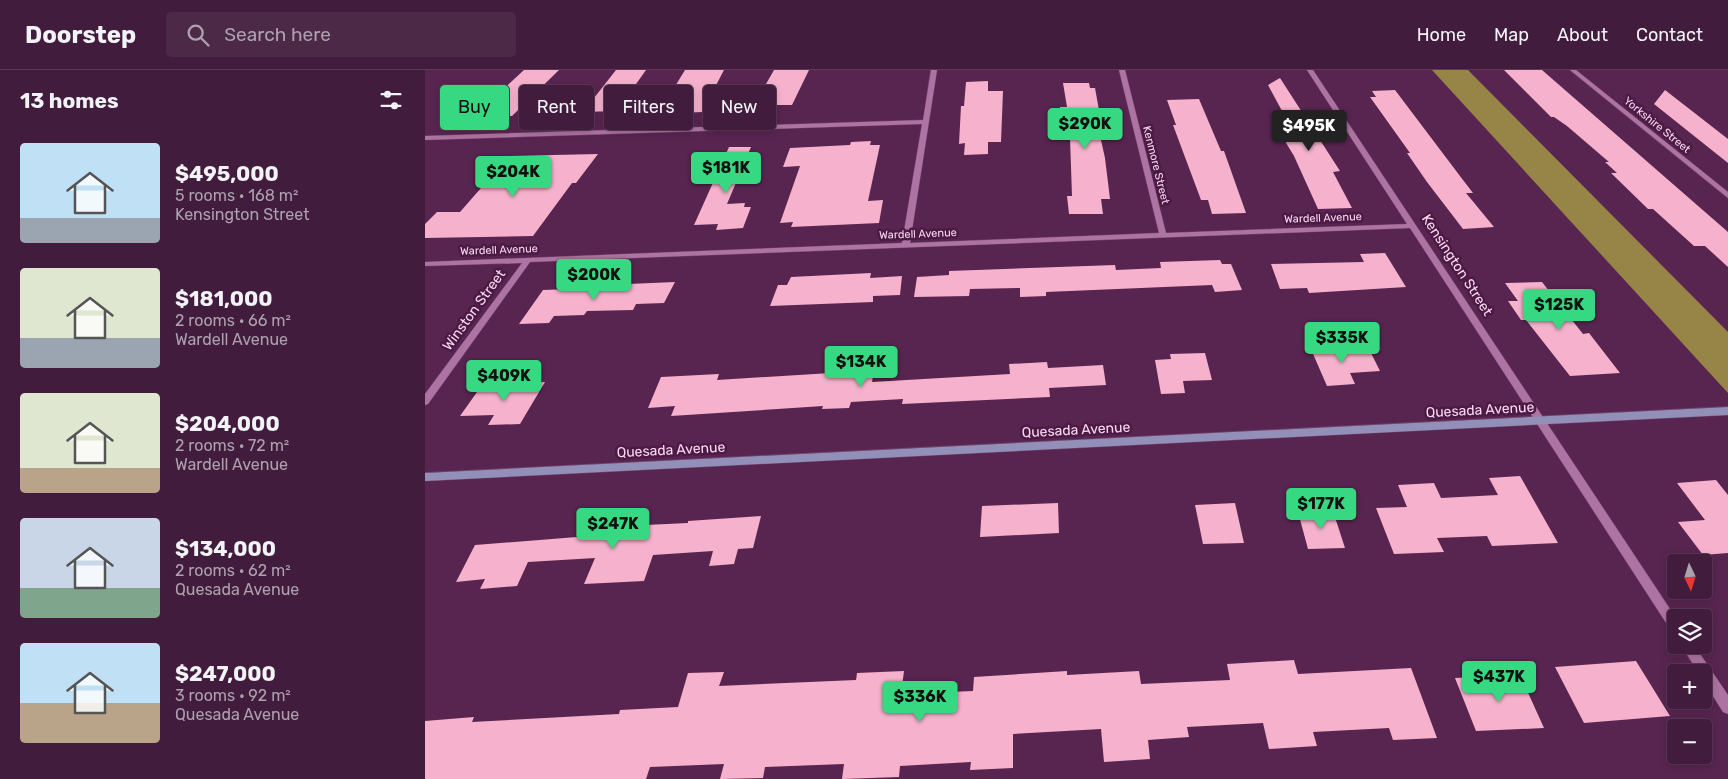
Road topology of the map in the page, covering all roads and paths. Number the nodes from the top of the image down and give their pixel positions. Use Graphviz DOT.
graph roads {
  1 [pos="934,70"];
  2 [pos="1122,70"];
  3 [pos="1310,70"];
  4 [pos="1573,70"];
  5 [pos="926,122"];
  6 [pos="425,138"];
  7 [pos="1728,196"];
  8 [pos="1412,226"];
  9 [pos="1163,236"];
  10 [pos="906,245"];
  11 [pos="529,260"];
  12 [pos="425,264"];
  13 [pos="425,401"];
  14 [pos="1728,411"];
  15 [pos="1540,421"];
  16 [pos="425,477"];
  17 [pos="1667,614"];
  18 [pos="1693,654"];
  19 [pos="1728,707"];
  1 -- 5 [label="street"];
  2 -- 9 [label="street, Kenmore Street"];
  3 -- 8 [label="street, Kensington Street"];
  4 -- 7 [label="street, Yorkshire Street"];
  5 -- 6 [label="street"];
  5 -- 10 [label="street"];
  8 -- 9 [label="street, Wardell Avenue"];
  8 -- 15 [label="street, Kensington Street"];
  9 -- 10 [label="street, Wardell Avenue"];
  10 -- 11 [label="street, Wardell Avenue"];
  11 -- 12 [label="street, Wardell Avenue"];
  11 -- 13 [label="street, Winston Street"];
  14 -- 15 [label="street, Quesada Avenue"];
  15 -- 16 [label="street, Quesada Avenue"];
  15 -- 17 [label="street, Kensington Street"];
  18 -- 19 [label="street"];
}
